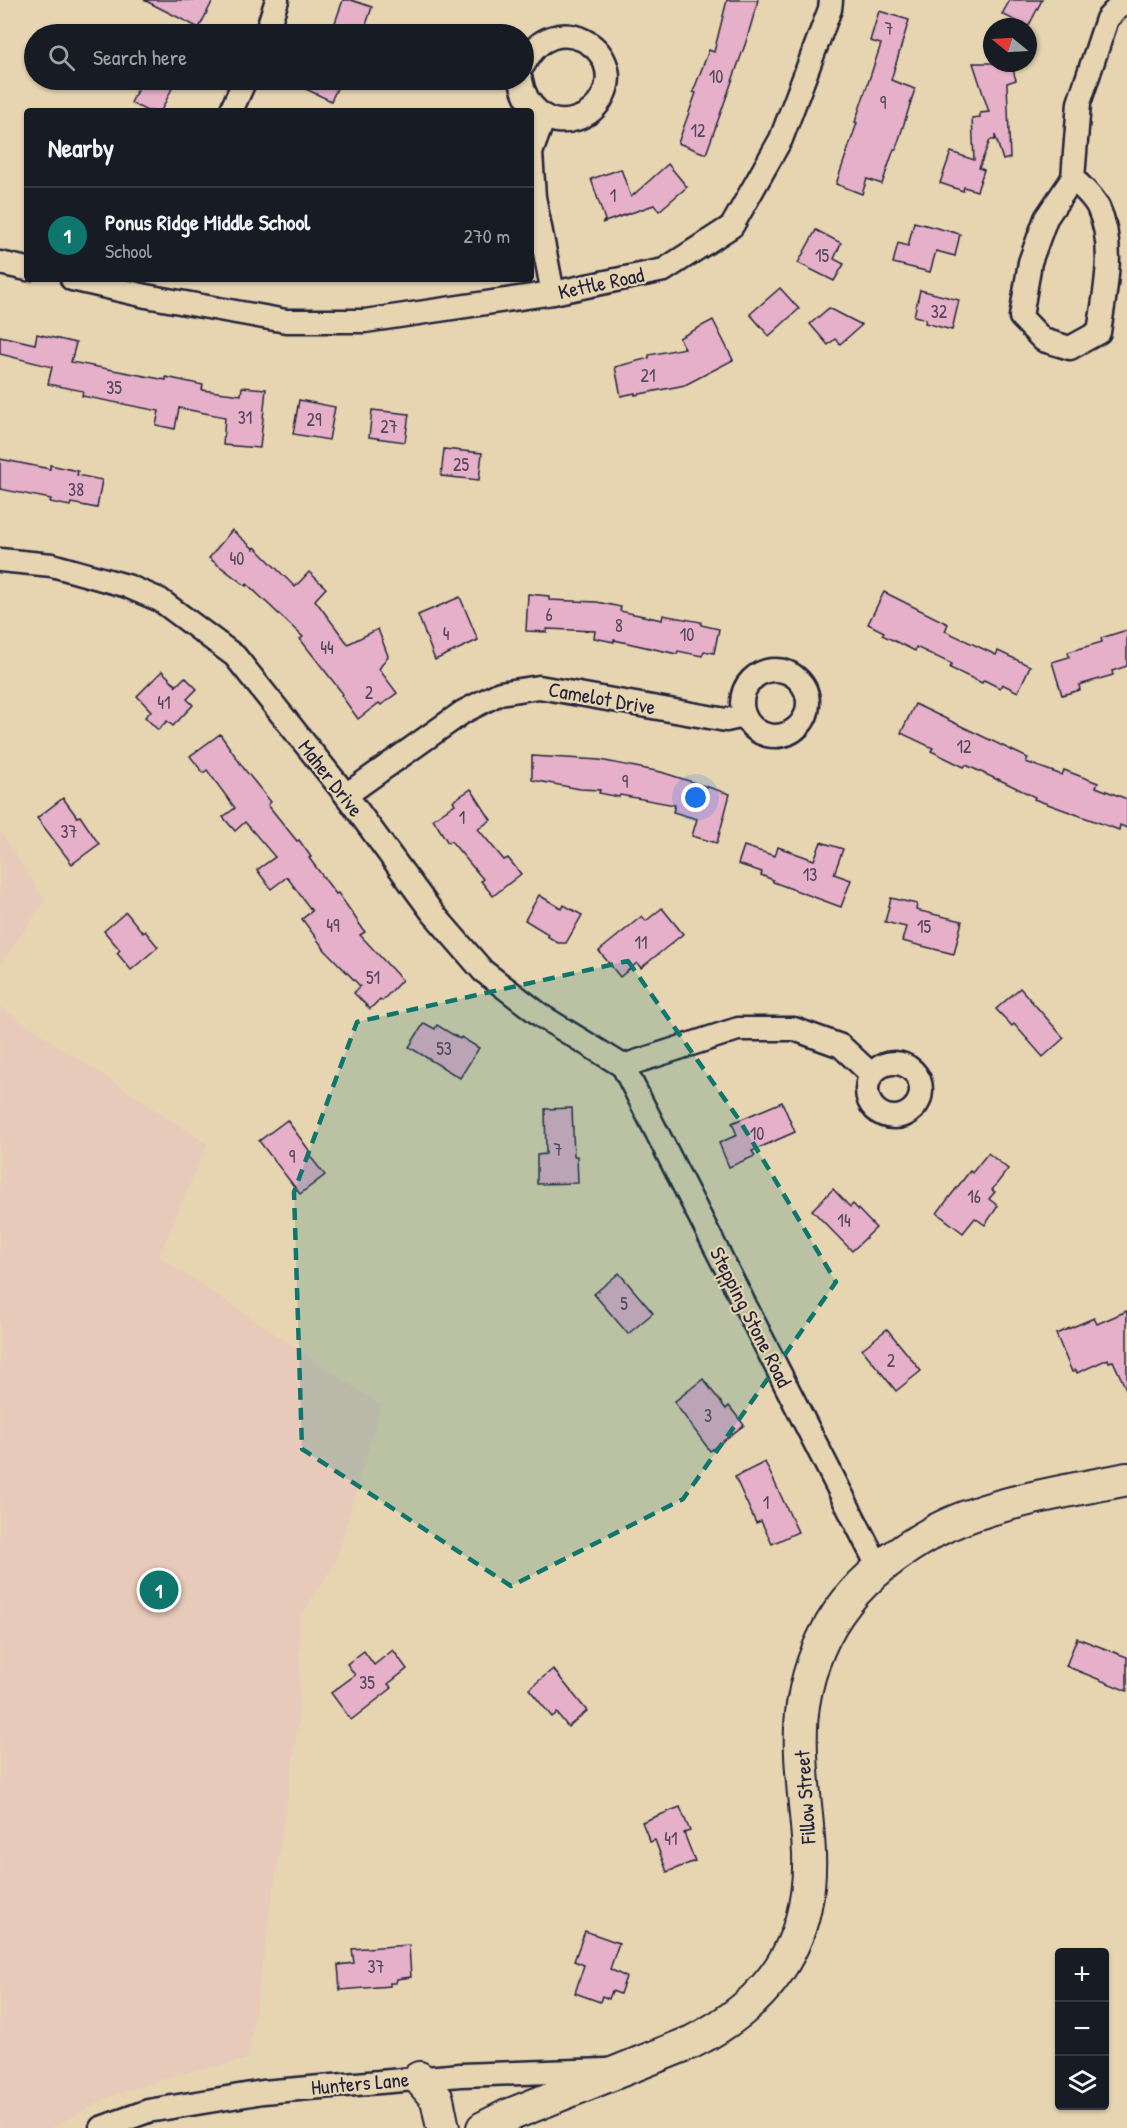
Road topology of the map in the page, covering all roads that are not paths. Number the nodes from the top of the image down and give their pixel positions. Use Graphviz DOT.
graph roads {
  1 [pos="277,0"];
  2 [pos="831,0"];
  3 [pos="1125,0"];
  4 [pos="269,24"];
  5 [pos="534,48"];
  6 [pos="240,90"];
  7 [pos="523,90"];
  8 [pos="232,108"];
  9 [pos="532,108"];
  10 [pos="534,110"];
  11 [pos="544,117"];
  12 [pos="534,145"];
  13 [pos="1073,178"];
  14 [pos="534,197"];
  15 [pos="0,263"];
  16 [pos="24,268"];
  17 [pos="101,282"];
  18 [pos="150,287"];
  19 [pos="553,293"];
  20 [pos="0,560"];
  21 [pos="744,716"];
  22 [pos="346,795"];
  23 [pos="622,1066"];
  24 [pos="872,1074"];
  25 [pos="1127,1479"];
  26 [pos="879,1568"];
  27 [pos="624,2069"];
  28 [pos="419,2078"];
  29 [pos="101,2128"];
  30 [pos="444,2128"];
  31 [pos="483,2128"];
  1 -- 4 [label="street"];
  2 -- 19 [label="street, Kettle Road"];
  3 -- 13 [label="street"];
  5 -- 11 [label="street"];
  6 -- 8 [label="street"];
  7 -- 9 [label="street"];
  10 -- 11 [label="street"];
  11 -- 12 [label="street"];
  13 -- 13 [label="street"];
  14 -- 19 [label="street"];
  15 -- 16 [label="street"];
  17 -- 18 [label="street, Kettle Road"];
  18 -- 19 [label="street, Kettle Road"];
  20 -- 22 [label="street, Maher Drive"];
  21 -- 22 [label="street, Camelot Drive"];
  22 -- 23 [label="street, Maher Drive"];
  23 -- 24 [label="street"];
  23 -- 26 [label="street, Stepping Stone Road"];
  25 -- 26 [label="street, Fillow Street"];
  26 -- 27 [label="street, Fillow Street"];
  27 -- 28 [label="street, Hunters Lane"];
  27 -- 31 [label="street, Fillow Street"];
  28 -- 29 [label="street, Hunters Lane"];
  28 -- 30 [label="street"];
}
